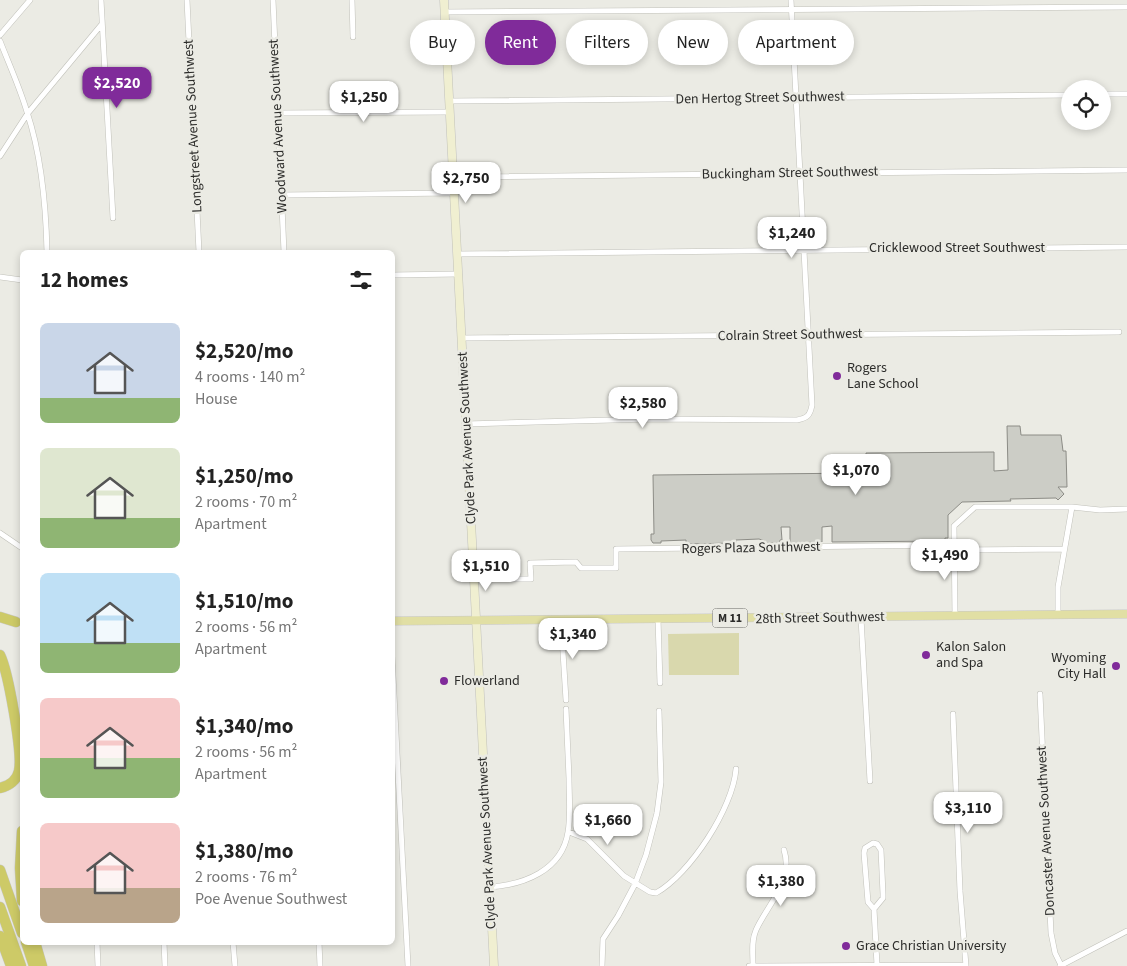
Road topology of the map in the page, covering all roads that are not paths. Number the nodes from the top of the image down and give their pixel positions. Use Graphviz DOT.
graph roads {
  1 [pos="30,0"];
  2 [pos="101,0"];
  3 [pos="187,0"];
  4 [pos="273,0"];
  5 [pos="352,0"];
  6 [pos="444,0"];
  7 [pos="791,0"];
  8 [pos="1127,7"];
  9 [pos="791,8"];
  10 [pos="445,12"];
  11 [pos="102,24"];
  12 [pos="0,35"];
  13 [pos="353,38"];
  14 [pos="0,40"];
  15 [pos="1111,94"];
  16 [pos="1127,94"];
  17 [pos="1061,95"];
  18 [pos="796,98"];
  19 [pos="449,101"];
  20 [pos="450,112"];
  21 [pos="278,113"];
  22 [pos="28,114"];
  23 [pos="0,156"];
  24 [pos="1127,170"];
  25 [pos="799,173"];
  26 [pos="454,177"];
  27 [pos="454,193"];
  28 [pos="282,195"];
  29 [pos="113,218"];
  30 [pos="1127,247"];
  31 [pos="804,249"];
  32 [pos="46,250"];
  33 [pos="199,250"];
  34 [pos="284,250"];
  35 [pos="457,254"];
  36 [pos="395,274"];
  37 [pos="458,274"];
  38 [pos="1,280"];
  39 [pos="20,280"];
  40 [pos="1120,332"];
  41 [pos="808,335"];
  42 [pos="462,338"];
  43 [pos="466,424"];
  44 [pos="1072,507"];
  45 [pos="1127,509"];
  46 [pos="0,533"];
  47 [pos="954,545"];
  48 [pos="20,547"];
  49 [pos="1064,549"];
  50 [pos="474,579"];
  51 [pos="1127,614"];
  52 [pos="1058,615"];
  53 [pos="955,616"];
  54 [pos="0,617"];
  55 [pos="861,618"];
  56 [pos="658,619"];
  57 [pos="561,620"];
  58 [pos="395,621"];
  59 [pos="476,621"];
  60 [pos="0,622"];
  61 [pos="19,622"];
  62 [pos="0,655"];
  63 [pos="660,683"];
  64 [pos="1040,694"];
  65 [pos="566,700"];
  66 [pos="566,709"];
  67 [pos="659,711"];
  68 [pos="395,714"];
  69 [pos="952,714"];
  70 [pos="736,769"];
  71 [pos="870,781"];
  72 [pos="0,788"];
  73 [pos="568,832"];
  74 [pos="784,850"];
  75 [pos="0,870"];
  76 [pos="635,884"];
  77 [pos="489,887"];
  78 [pos="0,907"];
  79 [pos="874,909"];
  80 [pos="20,927"];
  81 [pos="1127,931"];
  82 [pos="0,936"];
  83 [pos="27,945"];
  84 [pos="36,945"];
  85 [pos="97,945"];
  86 [pos="164,945"];
  87 [pos="233,945"];
  88 [pos="319,945"];
  89 [pos="877,965"];
  90 [pos="966,965"];
  91 [pos="11,966"];
  92 [pos="21,966"];
  93 [pos="34,966"];
  94 [pos="42,966"];
  95 [pos="98,966"];
  96 [pos="165,966"];
  97 [pos="235,966"];
  98 [pos="320,966"];
  99 [pos="408,966"];
  100 [pos="494,966"];
  101 [pos="602,966"];
  102 [pos="749,966"];
  103 [pos="753,966"];
  104 [pos="837,966"];
  105 [pos="1061,966"];
  1 -- 12 [label="street"];
  2 -- 11 [label="street"];
  3 -- 33 [label="street, Longstreet Avenue Southwest"];
  4 -- 21 [label="street, Woodward Avenue Southwest"];
  5 -- 13 [label="street"];
  6 -- 10 [label="main road, Clyde Park Avenue Southwest"];
  7 -- 9 [label="street"];
  8 -- 9 [label="street"];
  9 -- 10 [label="street"];
  9 -- 18 [label="street"];
  10 -- 19 [label="main road, Clyde Park Avenue Southwest"];
  11 -- 22 [label="street"];
  11 -- 29 [label="street"];
  14 -- 22 [label="street"];
  15 -- 16 [label="street"];
  17 -- 18 [label="street, Den Hertog Street Southwest"];
  18 -- 19 [label="street, Den Hertog Street Southwest"];
  18 -- 25 [label="street"];
  19 -- 20 [label="main road, Clyde Park Avenue Southwest"];
  20 -- 21 [label="street"];
  20 -- 26 [label="main road, Clyde Park Avenue Southwest"];
  21 -- 28 [label="street, Woodward Avenue Southwest"];
  22 -- 23 [label="street"];
  22 -- 32 [label="street"];
  24 -- 25 [label="street, Buckingham Street Southwest"];
  25 -- 26 [label="street, Buckingham Street Southwest"];
  25 -- 31 [label="street"];
  26 -- 27 [label="main road, Clyde Park Avenue Southwest"];
  27 -- 28 [label="street"];
  27 -- 35 [label="main road, Clyde Park Avenue Southwest"];
  28 -- 34 [label="street, Woodward Avenue Southwest"];
  30 -- 31 [label="street, Cricklewood Street Southwest"];
  31 -- 35 [label="street, Cricklewood Street Southwest"];
  31 -- 41 [label="street"];
  35 -- 37 [label="main road, Clyde Park Avenue Southwest"];
  36 -- 37 [label="street"];
  37 -- 42 [label="main road, Clyde Park Avenue Southwest"];
  38 -- 39 [label="street"];
  40 -- 41 [label="street, Colrain Street Southwest"];
  41 -- 42 [label="street, Colrain Street Southwest"];
  41 -- 43 [label="street"];
  42 -- 43 [label="main road, Clyde Park Avenue Southwest"];
  43 -- 50 [label="main road, Clyde Park Avenue Southwest"];
  44 -- 45 [label="street"];
  44 -- 47 [label="street"];
  44 -- 49 [label="street"];
  46 -- 48 [label="street"];
  47 -- 49 [label="street, Rogers Plaza Southwest"];
  47 -- 50 [label="street, Rogers Plaza Southwest"];
  47 -- 53 [label="street"];
  49 -- 52 [label="street"];
  50 -- 59 [label="main road, Clyde Park Avenue Southwest"];
  51 -- 52 [label="main road, 28th Street Southwest / M 11"];
  52 -- 53 [label="main road, 28th Street Southwest / M 11"];
  53 -- 55 [label="main road, 28th Street Southwest / M 11"];
  54 -- 61 [label="highway"];
  55 -- 56 [label="main road, 28th Street Southwest / M 11"];
  55 -- 71 [label="street"];
  56 -- 57 [label="main road, 28th Street Southwest / M 11"];
  56 -- 63 [label="street"];
  57 -- 59 [label="main road, 28th Street Southwest / M 11"];
  57 -- 65 [label="street"];
  58 -- 59 [label="main road, 28th Street Southwest / M 11"];
  59 -- 77 [label="main road, Clyde Park Avenue Southwest"];
  60 -- 61 [label="main road"];
  62 -- 72 [label="highway"];
  64 -- 105 [label="street, Doncaster Avenue Southwest"];
  66 -- 73 [label="street"];
  67 -- 76 [label="street"];
  68 -- 99 [label="street"];
  69 -- 90 [label="street"];
  70 -- 76 [label="street"];
  73 -- 76 [label="street"];
  73 -- 77 [label="street"];
  74 -- 103 [label="street"];
  75 -- 80 [label="highway"];
  76 -- 101 [label="street"];
  77 -- 100 [label="main road, Clyde Park Avenue Southwest"];
  78 -- 92 [label="highway"];
  79 -- 79 [label="street"];
  79 -- 89 [label="street"];
  81 -- 105 [label="street"];
  82 -- 91 [label="highway"];
  83 -- 93 [label="highway"];
  84 -- 94 [label="highway"];
  85 -- 95 [label="street"];
  86 -- 96 [label="street"];
  87 -- 97 [label="street"];
  88 -- 98 [label="street"];
  89 -- 90 [label="street"];
  89 -- 104 [label="street"];
  102 -- 103 [label="street"];
  103 -- 104 [label="street"];
}
